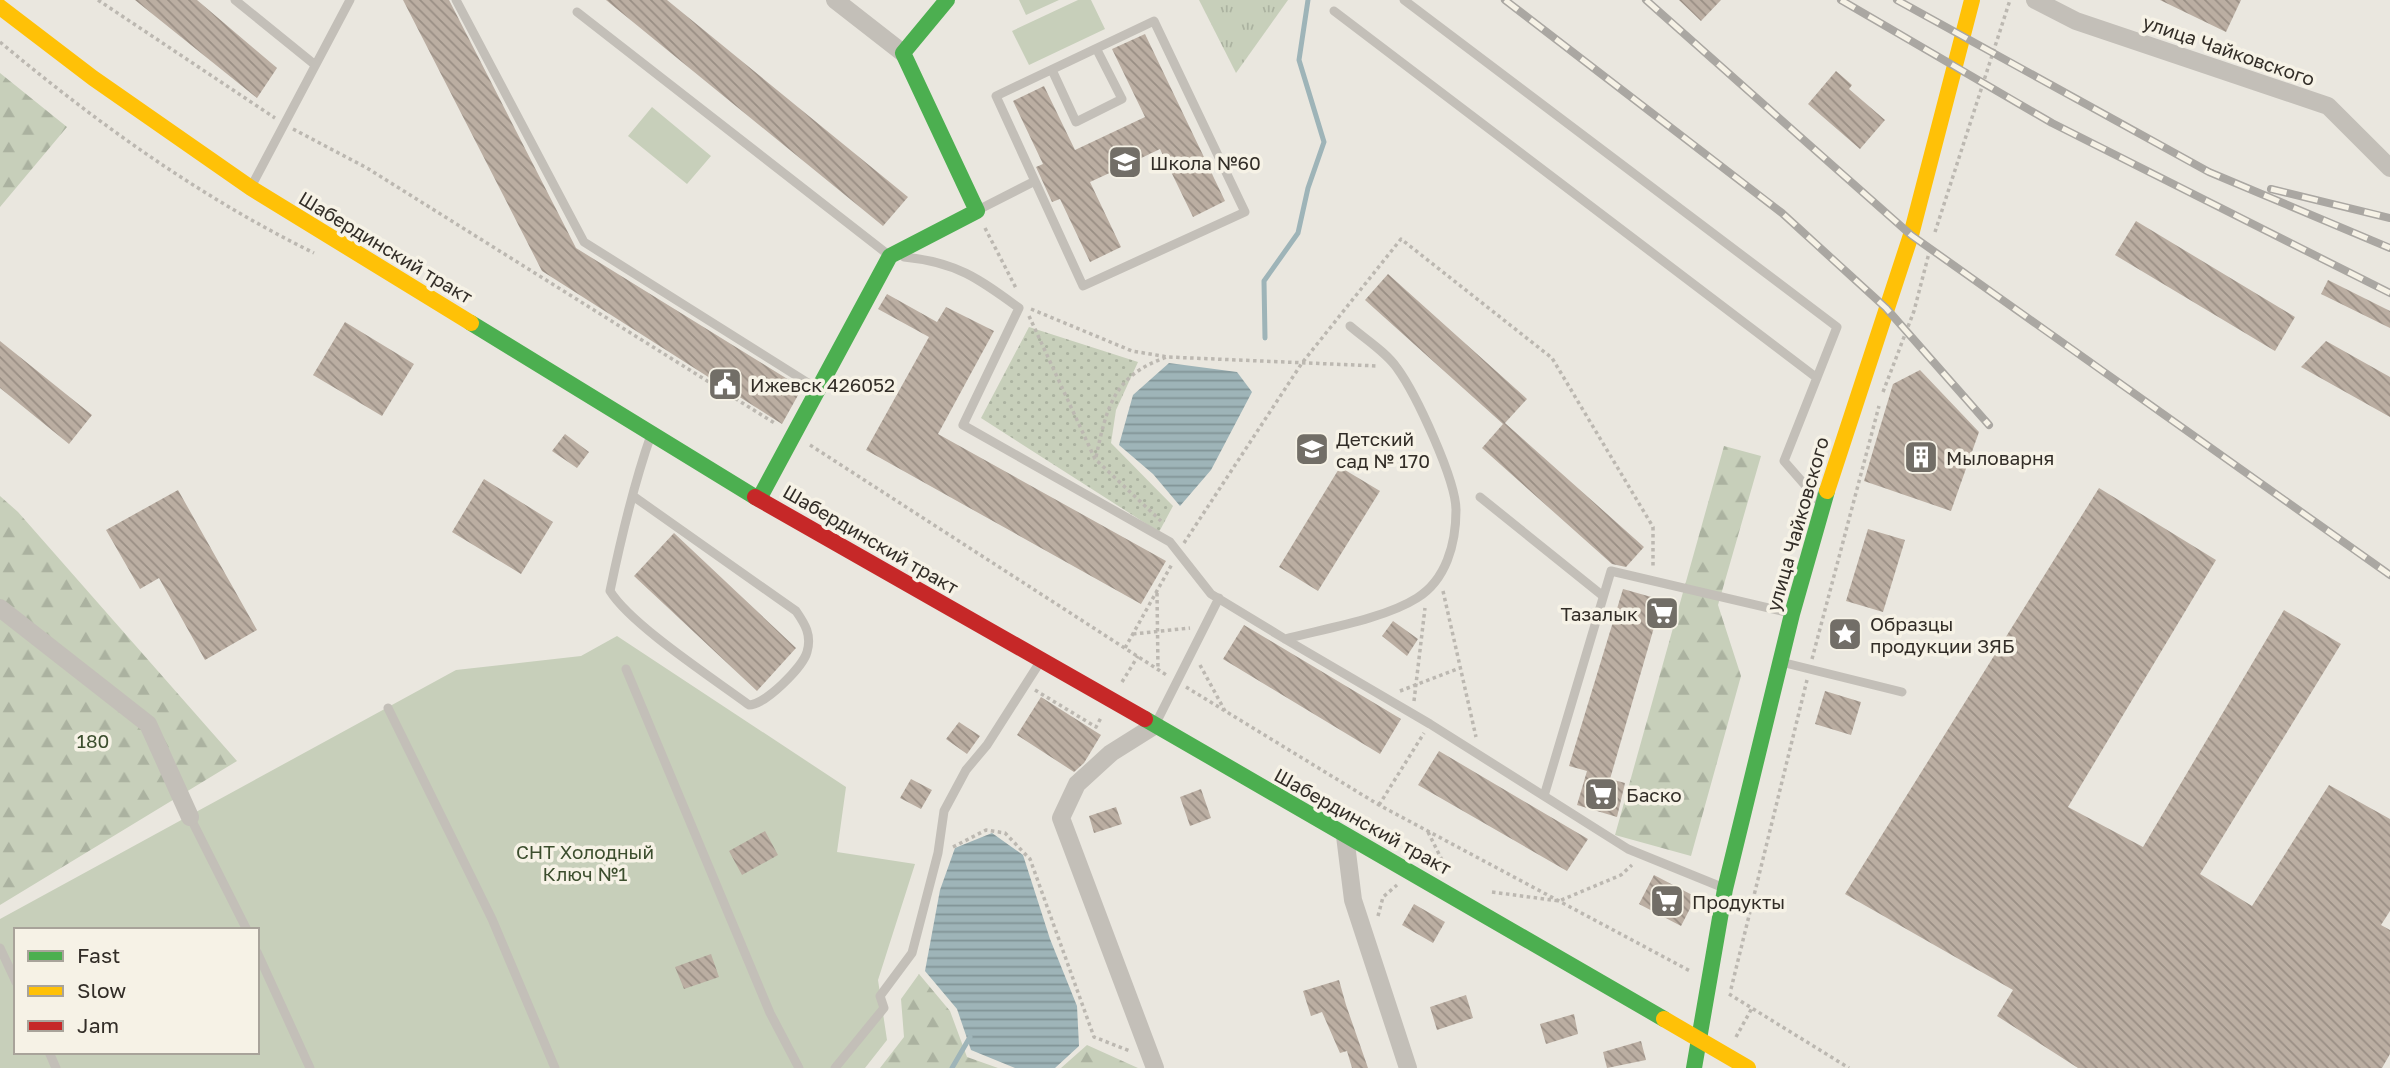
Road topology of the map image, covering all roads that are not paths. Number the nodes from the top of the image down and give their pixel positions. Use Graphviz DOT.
graph roads {
  1 [pos="236,0"];
  2 [pos="350,0"];
  3 [pos="456,0"];
  4 [pos="835,0"];
  5 [pos="947,0"];
  6 [pos="1404,0"];
  7 [pos="1972,0"];
  8 [pos="2035,0"];
  9 [pos="0,7"];
  10 [pos="1334,11"];
  11 [pos="577,12"];
  12 [pos="1097,50"];
  13 [pos="903,53"];
  14 [pos="314,64"];
  15 [pos="1052,70"];
  16 [pos="2390,168"];
  17 [pos="1035,181"];
  18 [pos="251,188"];
  19 [pos="976,211"];
  20 [pos="890,256"];
  21 [pos="1350,326"];
  22 [pos="1817,378"];
  23 [pos="817,389"];
  24 [pos="652,434"];
  25 [pos="633,496"];
  26 [pos="1480,497"];
  27 [pos="759,499"];
  28 [pos="1823,505"];
  29 [pos="1603,596"];
  30 [pos="1219,598"];
  31 [pos="0,608"];
  32 [pos="1792,614"];
  33 [pos="1285,639"];
  34 [pos="1042,661"];
  35 [pos="1780,662"];
  36 [pos="626,668"];
  37 [pos="1902,692"];
  38 [pos="388,708"];
  39 [pos="1154,726"];
  40 [pos="1544,796"];
  41 [pos="190,817"];
  42 [pos="1345,836"];
  43 [pos="1725,889"];
  44 [pos="246,928"];
  45 [pos="0,948"];
  46 [pos="259,956"];
  47 [pos="14,978"];
  48 [pos="1699,1040"];
  49 [pos="1153,1064"];
  50 [pos="310,1068"];
  51 [pos="555,1068"];
  52 [pos="799,1068"];
  53 [pos="835,1068"];
  54 [pos="1408,1068"];
  55 [pos="1694,1068"];
  56 [pos="1748,1068"];
  1 -- 14 [label="lane"];
  2 -- 14 [label="lane"];
  3 -- 23 [label="lane"];
  4 -- 13 [label="street"];
  5 -- 13 [label="main road"];
  6 -- 22 [label="lane"];
  7 -- 28 [label="main road, улица Чайковского"];
  8 -- 16 [label="street, улица Чайковского"];
  9 -- 18 [label="main road, Шабердинский тракт"];
  10 -- 22 [label="lane"];
  11 -- 20 [label="lane"];
  12 -- 15 [label="lane"];
  12 -- 15 [label="lane"];
  12 -- 17 [label="lane"];
  13 -- 19 [label="main road"];
  14 -- 18 [label="lane"];
  15 -- 17 [label="lane"];
  17 -- 19 [label="lane"];
  18 -- 24 [label="main road, Шабердинский тракт"];
  19 -- 20 [label="main road"];
  20 -- 23 [label="main road"];
  20 -- 30 [label="lane"];
  21 -- 33 [label="lane"];
  22 -- 28 [label="lane"];
  23 -- 27 [label="main road"];
  24 -- 25 [label="lane"];
  24 -- 27 [label="main road, Шабердинский тракт"];
  25 -- 25 [label="lane"];
  26 -- 29 [label="lane"];
  27 -- 34 [label="main road, Шабердинский тракт"];
  28 -- 32 [label="main road, улица Чайковского"];
  29 -- 32 [label="lane"];
  29 -- 40 [label="lane"];
  30 -- 33 [label="lane"];
  30 -- 39 [label="lane"];
  31 -- 41 [label="street"];
  32 -- 35 [label="main road, улица Чайковского"];
  33 -- 40 [label="lane"];
  34 -- 39 [label="main road, Шабердинский тракт"];
  34 -- 53 [label="lane"];
  35 -- 37 [label="lane"];
  35 -- 43 [label="main road, улица Чайковского"];
  36 -- 52 [label="lane"];
  38 -- 51 [label="lane"];
  39 -- 42 [label="main road, Шабердинский тракт"];
  39 -- 49 [label="street"];
  40 -- 43 [label="lane"];
  41 -- 44 [label="lane"];
  42 -- 48 [label="main road, Шабердинский тракт"];
  42 -- 54 [label="street"];
  43 -- 48 [label="main road, улица Чайковского"];
  45 -- 47 [label="lane"];
  46 -- 50 [label="lane"];
  48 -- 55 [label="main road, улица Чайковского"];
  48 -- 56 [label="main road, Шабердинский тракт"];
}
